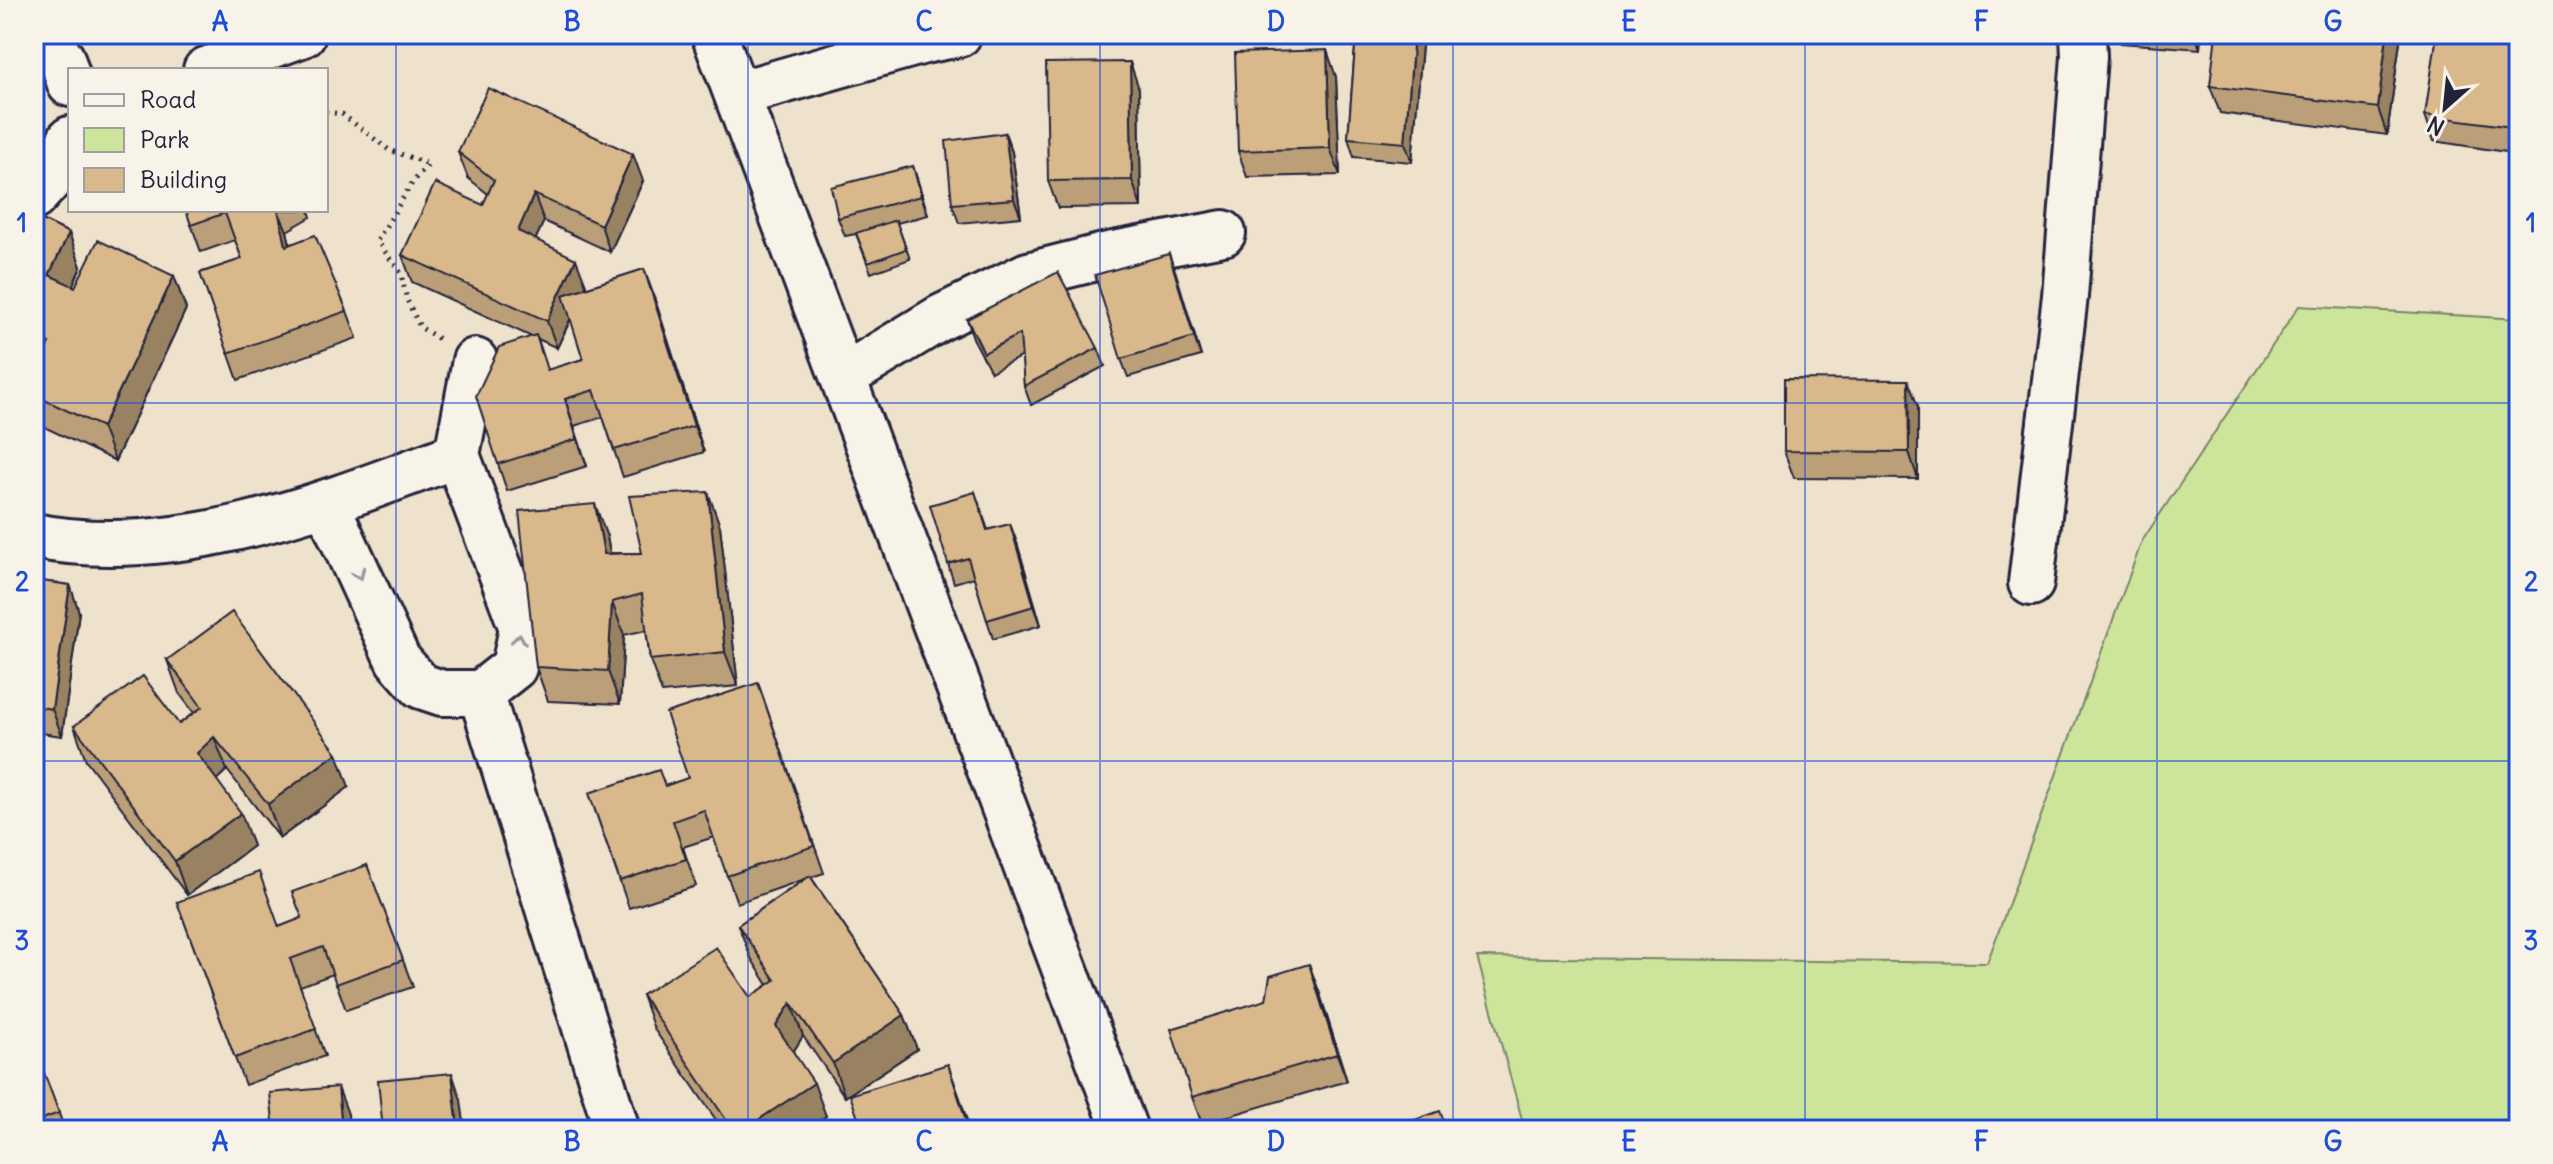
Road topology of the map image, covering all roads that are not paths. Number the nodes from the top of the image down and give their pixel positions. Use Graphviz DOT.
graph roads {
  1 [pos="303,34"];
  2 [pos="714,34"];
  3 [pos="959,34"];
  4 [pos="2083,34"];
  5 [pos="51,36"];
  6 [pos="211,68"];
  7 [pos="68,78"];
  8 [pos="737,94"];
  9 [pos="68,145"];
  10 [pos="34,197"];
  11 [pos="1223,233"];
  12 [pos="475,361"];
  13 [pos="843,377"];
  14 [pos="457,455"];
  15 [pos="326,503"];
  16 [pos="34,536"];
  17 [pos="2031,583"];
  18 [pos="481,693"];
  19 [pos="617,1130"];
  20 [pos="1125,1130"];
  1 -- 6 [label="street"];
  2 -- 8 [label="street"];
  3 -- 8 [label="street"];
  4 -- 17 [label="street"];
  5 -- 7 [label="street"];
  8 -- 13 [label="street"];
  9 -- 10 [label="street"];
  11 -- 13 [label="street"];
  12 -- 14 [label="street"];
  13 -- 20 [label="street"];
  14 -- 15 [label="street"];
  18 -- 14 [label="street, one-way"];
  15 -- 16 [label="street"];
  15 -- 18 [label="street, one-way"];
  18 -- 19 [label="street"];
}
